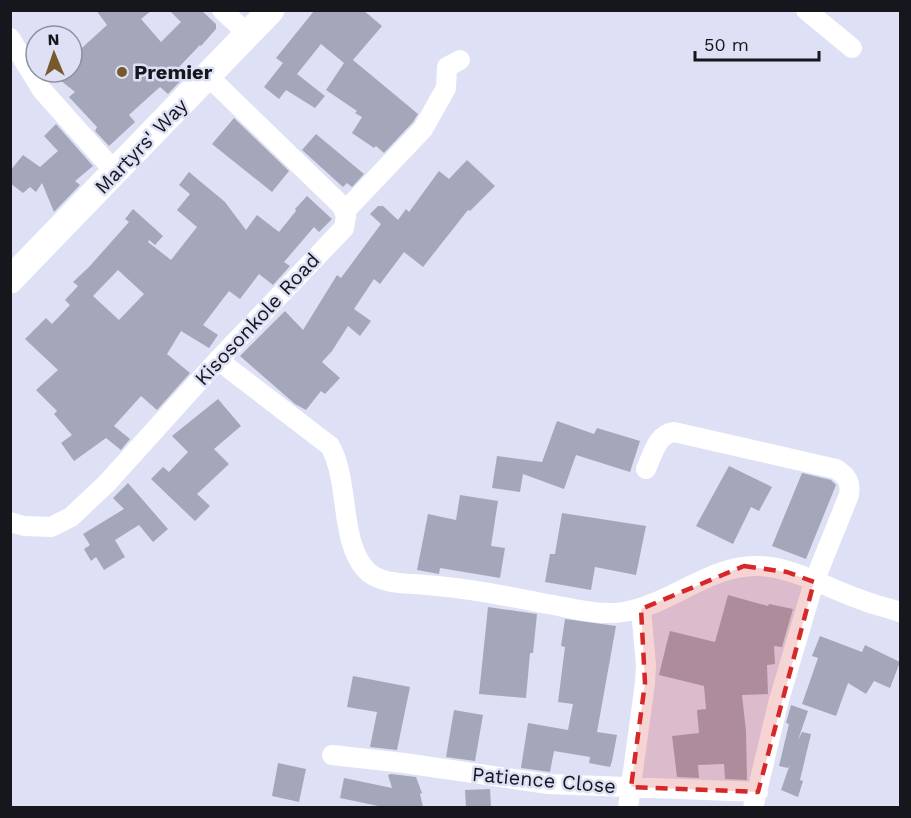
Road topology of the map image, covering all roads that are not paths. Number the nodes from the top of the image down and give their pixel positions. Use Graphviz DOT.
graph roads {
  1 [pos="222,10"];
  2 [pos="271,10"];
  3 [pos="806,10"];
  4 [pos="249,35"];
  5 [pos="10,38"];
  6 [pos="852,48"];
  7 [pos="460,60"];
  8 [pos="208,76"];
  9 [pos="116,173"];
  10 [pos="345,211"];
  11 [pos="10,280"];
  12 [pos="218,360"];
  13 [pos="646,469"];
  14 [pos="10,522"];
  15 [pos="814,582"];
  16 [pos="640,609"];
  17 [pos="900,612"];
  18 [pos="332,755"];
  19 [pos="631,787"];
  20 [pos="755,800"];
  21 [pos="628,807"];
  1 -- 4 [label="street"];
  2 -- 4 [label="main road, Martyrs' Way"];
  3 -- 6 [label="street"];
  4 -- 8 [label="main road, Martyrs' Way"];
  5 -- 9 [label="street"];
  7 -- 10 [label="street"];
  8 -- 9 [label="main road, Martyrs' Way"];
  8 -- 10 [label="street"];
  9 -- 11 [label="main road, Martyrs' Way"];
  10 -- 12 [label="street, Kisosonkole Road"];
  12 -- 14 [label="street, Kisosonkole Road"];
  12 -- 16 [label="street"];
  13 -- 15 [label="street"];
  15 -- 16 [label="street"];
  15 -- 17 [label="street"];
  15 -- 20 [label="street"];
  16 -- 19 [label="street"];
  18 -- 19 [label="street, Patience Close"];
  19 -- 20 [label="street, Patience Close"];
  19 -- 21 [label="street"];
}
